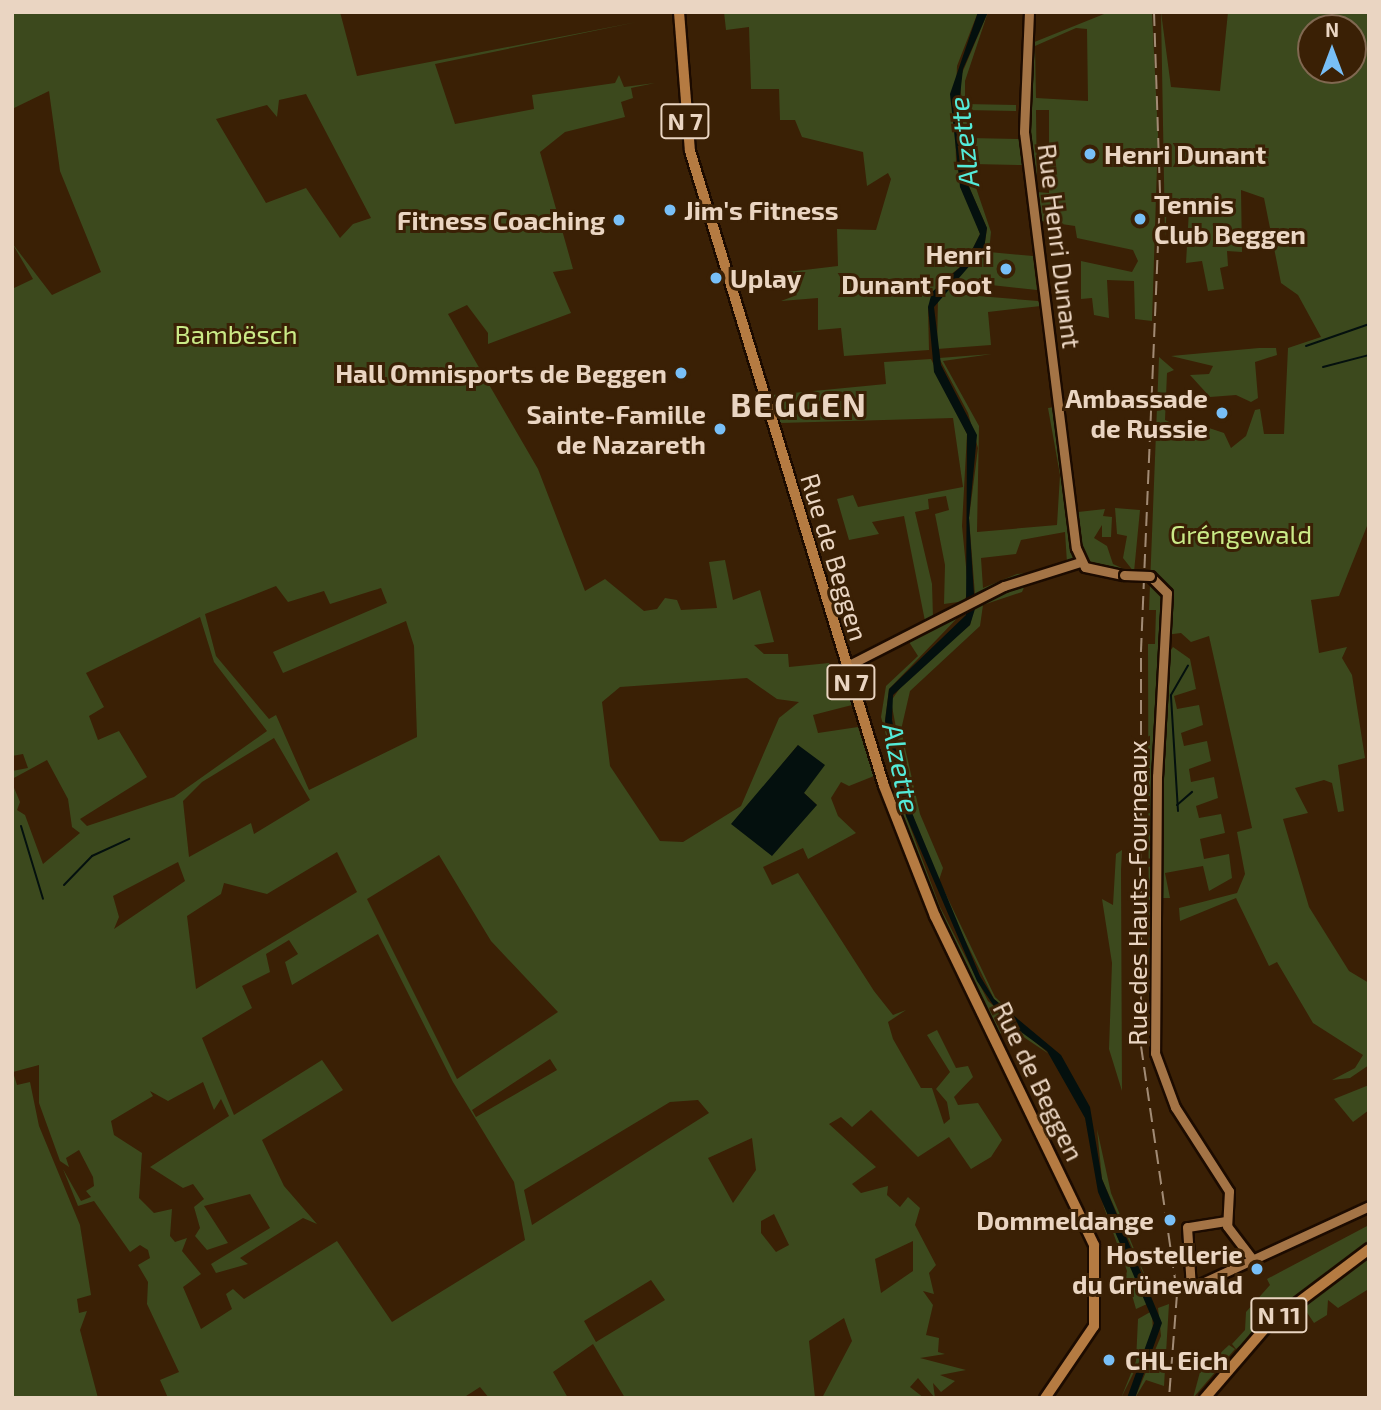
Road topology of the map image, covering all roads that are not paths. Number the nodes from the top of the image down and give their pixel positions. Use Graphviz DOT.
graph roads {
  1 [pos="679,12"];
  2 [pos="1029,12"];
  3 [pos="1080,562"];
  4 [pos="846,666"];
  5 [pos="1369,1206"];
  6 [pos="1226,1221"];
  7 [pos="1369,1249"];
  8 [pos="1253,1259"];
  9 [pos="1045,1398"];
  10 [pos="1205,1398"];
  1 -- 4 [label="main road, Rue de Beggen / N 7"];
  2 -- 3 [label="street, Rue Henri Dunant"];
  3 -- 4 [label="street"];
  3 -- 6 [label="street, Rue des Hauts-Fourneaux, bridge"];
  4 -- 9 [label="main road, Rue de Beggen / N 7"];
  5 -- 8 [label="street"];
  6 -- 8 [label="street"];
  6 -- 8 [label="street"];
  7 -- 10 [label="main road, N 11"];
}
